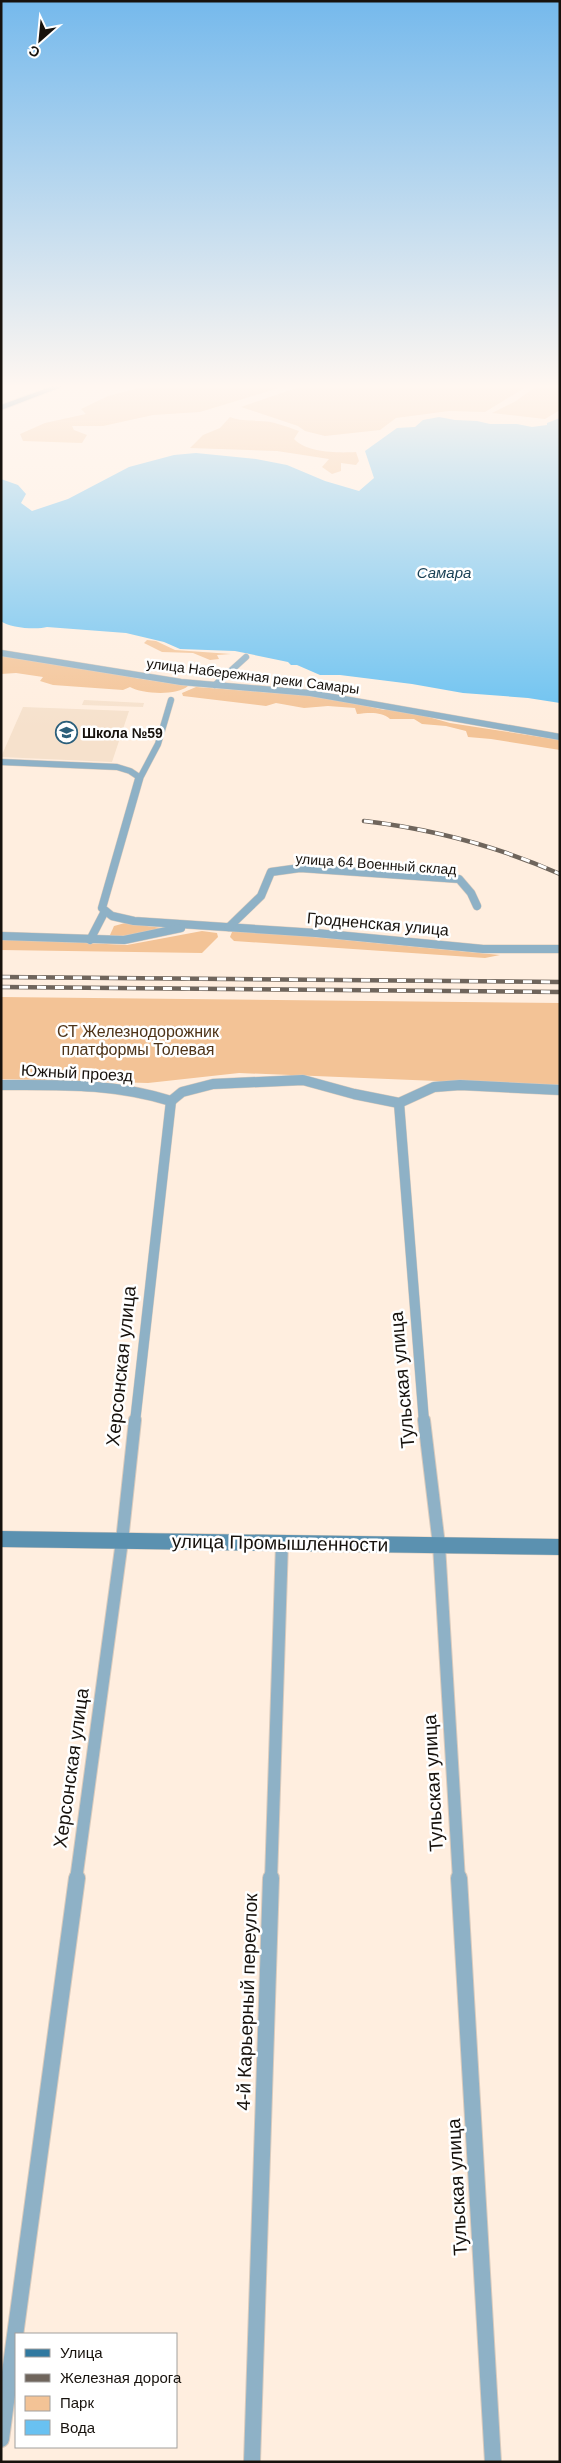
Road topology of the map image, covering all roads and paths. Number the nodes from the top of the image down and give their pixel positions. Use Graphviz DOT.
graph roads {
  1 [pos="1,653"];
  2 [pos="246,657"];
  3 [pos="215,685"];
  4 [pos="171,700"];
  5 [pos="560,737"];
  6 [pos="1,762"];
  7 [pos="139,778"];
  8 [pos="477,906"];
  9 [pos="109,914"];
  10 [pos="193,925"];
  11 [pos="229,927"];
  12 [pos="1,936"];
  13 [pos="90,940"];
  14 [pos="560,949"];
  15 [pos="1,1085"];
  16 [pos="560,1090"];
  17 [pos="172,1101"];
  18 [pos="399,1103"];
  19 [pos="1,1539"];
  20 [pos="122,1541"];
  21 [pos="282,1543"];
  22 [pos="439,1546"];
  23 [pos="560,1547"];
  24 [pos="15,2333"];
  25 [pos="15,2335"];
  26 [pos="1,2439"];
  27 [pos="252,2462"];
  28 [pos="493,2462"];
  1 -- 3 [label="street, улица Набережная реки Самары"];
  2 -- 3 [label="street"];
  3 -- 5 [label="street, улица Набережная реки Самары"];
  4 -- 7 [label="street"];
  6 -- 7 [label="street"];
  7 -- 9 [label="street"];
  8 -- 11 [label="street, улица 64 Военный склад"];
  9 -- 10 [label="street, Гродненская улица"];
  9 -- 13 [label="street"];
  10 -- 11 [label="street, Гродненская улица"];
  10 -- 13 [label="street, Гродненская улица"];
  11 -- 14 [label="street, Гродненская улица"];
  12 -- 13 [label="street, Гродненская улица"];
  15 -- 17 [label="street, Южный проезд"];
  16 -- 18 [label="street"];
  17 -- 18 [label="street"];
  17 -- 20 [label="street, Херсонская улица"];
  18 -- 22 [label="street, Тульская улица"];
  19 -- 20 [label="main road, улица Промышленности"];
  20 -- 21 [label="main road, улица Промышленности"];
  20 -- 24 [label="street, Херсонская улица"];
  21 -- 22 [label="main road, улица Промышленности"];
  21 -- 27 [label="street, 4-й Карьерный переулок"];
  22 -- 23 [label="main road, улица Промышленности"];
  22 -- 28 [label="street, Тульская улица"];
  25 -- 26 [label="street, Херсонская улица"];
}
